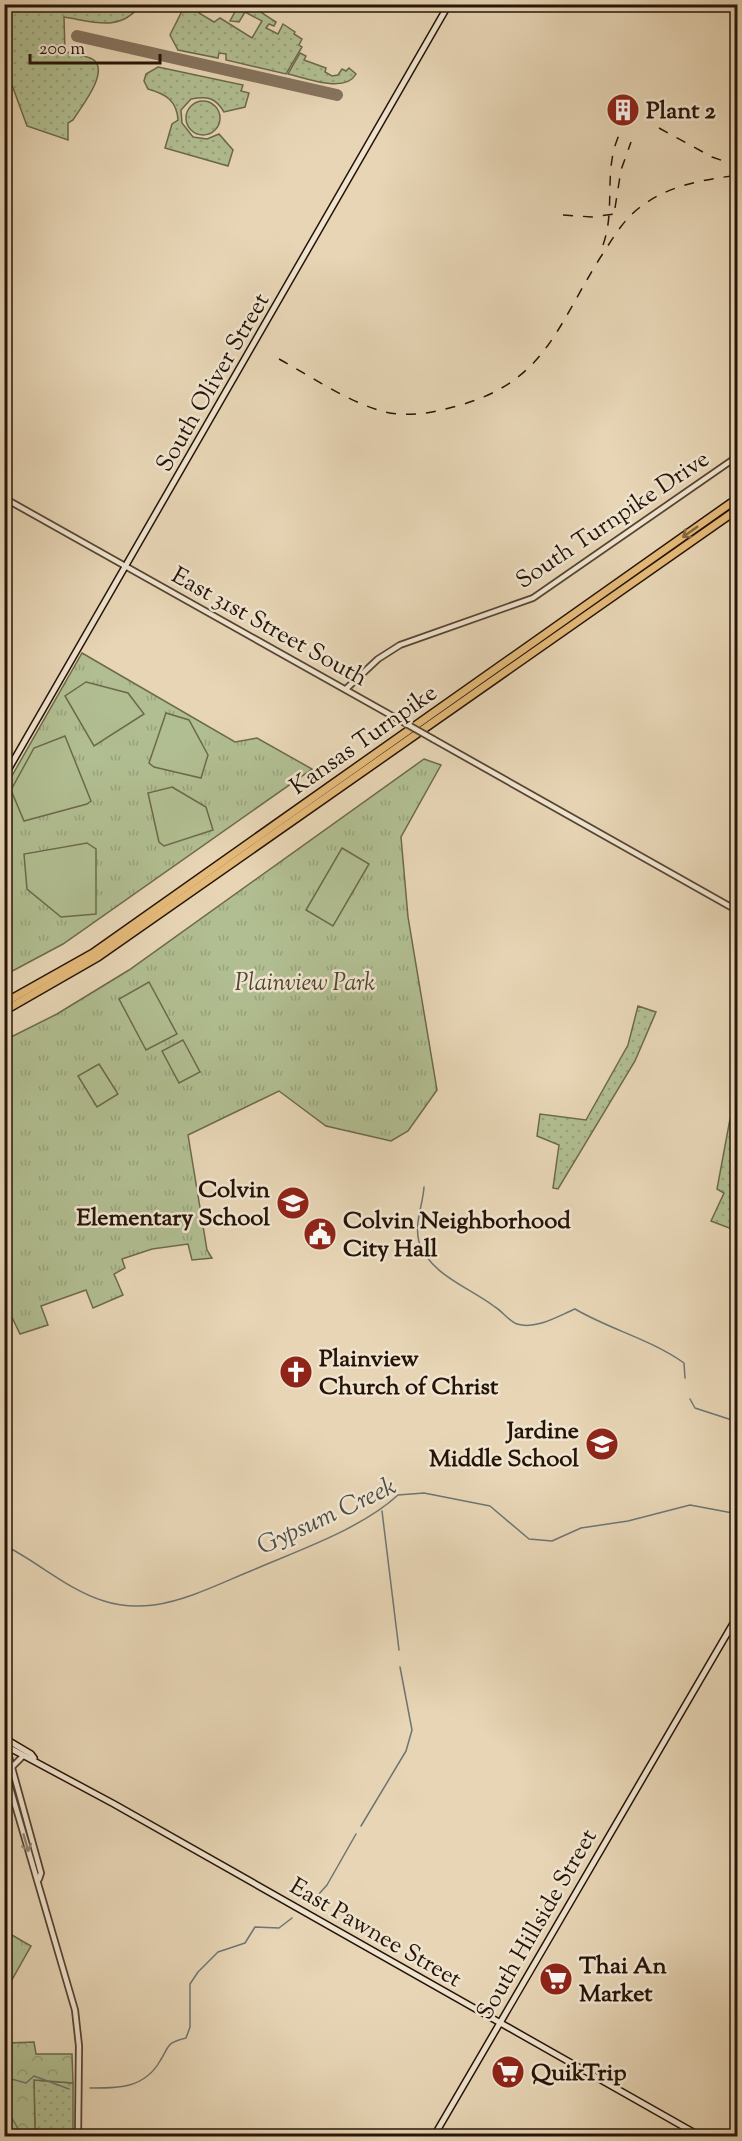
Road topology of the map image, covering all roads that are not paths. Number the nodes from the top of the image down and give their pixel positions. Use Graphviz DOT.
graph roads {
  1 [pos="448,4"];
  2 [pos="738,456"];
  3 [pos="4,498"];
  4 [pos="738,498"];
  5 [pos="738,509"];
  6 [pos="127,567"];
  7 [pos="346,689"];
  8 [pos="4,777"];
  9 [pos="738,911"];
  10 [pos="4,1003"];
  11 [pos="4,1011"];
  12 [pos="738,1615"];
  13 [pos="4,1739"];
  14 [pos="5,1746"];
  15 [pos="23,1756"];
  16 [pos="34,1758"];
  17 [pos="4,1767"];
  18 [pos="12,1767"];
  19 [pos="39,1880"];
  20 [pos="500,2023"];
  21 [pos="78,2136"];
  22 [pos="434,2136"];
  23 [pos="700,2136"];
  1 -- 6 [label="main road, South Oliver Street"];
  2 -- 7 [label="street, South Turnpike Drive"];
  3 -- 6 [label="street, East 31st Street South"];
  4 -- 10 [label="highway, Kansas Turnpike, one-way"];
  5 -- 11 [label="highway, Kansas Turnpike"];
  6 -- 7 [label="street, East 31st Street South"];
  6 -- 8 [label="main road, South Oliver Street"];
  7 -- 9 [label="street, East 31st Street South, bridge"];
  12 -- 20 [label="main road, South Hillside Street"];
  13 -- 14 [label="street"];
  13 -- 16 [label="main road, East Pawnee Street"];
  14 -- 15 [label="main road, East Pawnee Street"];
  14 -- 18 [label="street"];
  15 -- 16 [label="main road, East Pawnee Street"];
  15 -- 18 [label="street"];
  16 -- 20 [label="main road, East Pawnee Street"];
  17 -- 19 [label="street, one-way"];
  18 -- 19 [label="street"];
  19 -- 21 [label="street"];
  20 -- 22 [label="main road, South Hillside Street"];
  20 -- 23 [label="main road, East Pawnee Street"];
}
